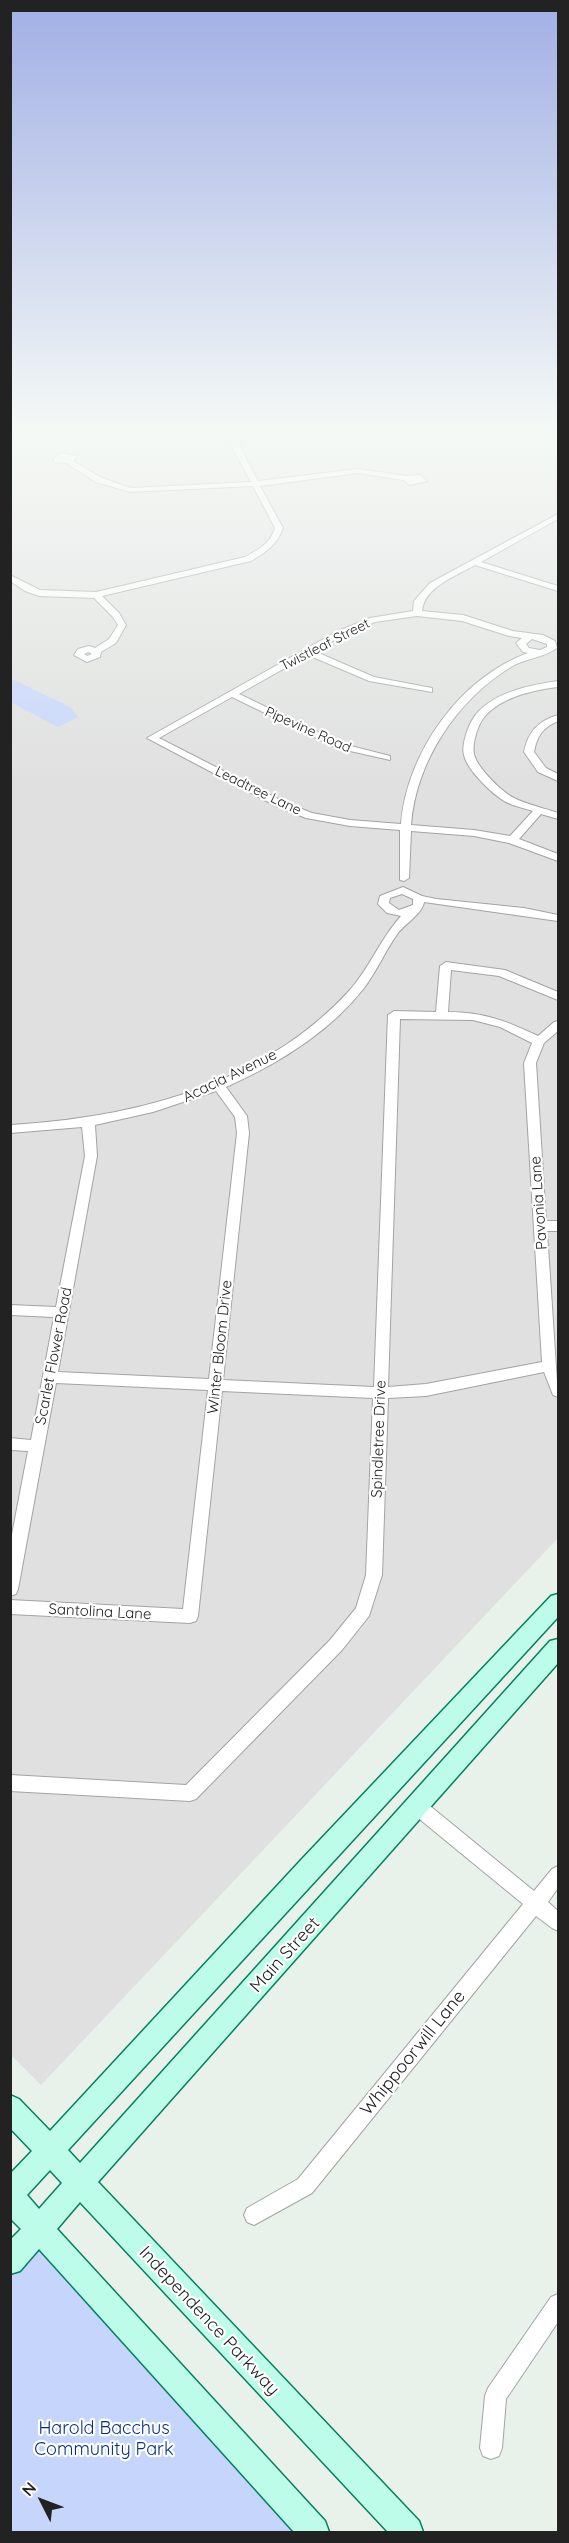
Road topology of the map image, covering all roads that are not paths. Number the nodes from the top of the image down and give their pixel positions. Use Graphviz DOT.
graph roads {
  1 [pos="269,546"];
  2 [pos="507,546"];
  3 [pos="473,562"];
  4 [pos="10,577"];
  5 [pos="558,590"];
  6 [pos="96,595"];
  7 [pos="417,613"];
  8 [pos="513,634"];
  9 [pos="529,637"];
  10 [pos="556,649"];
  11 [pos="521,650"];
  12 [pos="96,651"];
  13 [pos="308,652"];
  14 [pos="558,684"];
  15 [pos="429,690"];
  16 [pos="232,694"];
  17 [pos="558,718"];
  18 [pos="152,738"];
  19 [pos="387,758"];
  20 [pos="558,778"];
  21 [pos="538,811"];
  22 [pos="558,816"];
  23 [pos="407,826"];
  24 [pos="512,840"];
  25 [pos="558,858"];
  26 [pos="404,878"];
  27 [pos="389,893"];
  28 [pos="416,903"];
  29 [pos="392,912"];
  30 [pos="558,918"];
  31 [pos="395,927"];
  32 [pos="558,996"];
  33 [pos="442,1015"];
  34 [pos="558,1025"];
  35 [pos="539,1041"];
  36 [pos="218,1084"];
  37 [pos="88,1122"];
  38 [pos="10,1129"];
  39 [pos="540,1226"];
  40 [pos="558,1226"];
  41 [pos="551,1283"];
  42 [pos="10,1310"];
  43 [pos="62,1312"];
  44 [pos="549,1366"];
  45 [pos="50,1377"];
  46 [pos="216,1386"];
  47 [pos="558,1391"];
  48 [pos="380,1394"];
  49 [pos="10,1444"];
  50 [pos="37,1446"];
  51 [pos="10,1589"];
  52 [pos="558,1603"];
  53 [pos="10,1607"];
  54 [pos="190,1616"];
  55 [pos="558,1648"];
  56 [pos="10,1783"];
  57 [pos="418,1807"];
  58 [pos="558,1875"];
  59 [pos="536,1903"];
  60 [pos="558,1922"];
  61 [pos="10,2108"];
  62 [pos="50,2151"];
  63 [pos="80,2184"];
  64 [pos="10,2196"];
  65 [pos="254,2215"];
  66 [pos="39,2229"];
  67 [pos="10,2261"];
  68 [pos="558,2304"];
  69 [pos="491,2448"];
  70 [pos="314,2532"];
  71 [pos="408,2532"];
  1 -- 6 [label="street"];
  2 -- 3 [label="street"];
  3 -- 5 [label="street"];
  3 -- 7 [label="street"];
  4 -- 6 [label="street"];
  6 -- 12 [label="street"];
  7 -- 8 [label="street, Twistleaf Street"];
  7 -- 13 [label="street, Twistleaf Street"];
  8 -- 9 [label="street, Twistleaf Street"];
  8 -- 11 [label="street"];
  9 -- 10 [label="street, Twistleaf Street"];
  9 -- 11 [label="street"];
  10 -- 11 [label="street"];
  11 -- 23 [label="street"];
  13 -- 15 [label="street"];
  13 -- 16 [label="street, Twistleaf Street"];
  14 -- 21 [label="street"];
  16 -- 18 [label="street, Twistleaf Street"];
  16 -- 19 [label="street, Pipevine Road"];
  17 -- 20 [label="street"];
  18 -- 23 [label="street, Leadtree Lane"];
  21 -- 22 [label="street"];
  21 -- 24 [label="street"];
  23 -- 24 [label="street, Leadtree Lane"];
  23 -- 26 [label="street"];
  24 -- 25 [label="street, Leadtree Lane"];
  26 -- 27 [label="street"];
  26 -- 28 [label="street"];
  27 -- 28 [label="street"];
  27 -- 29 [label="street"];
  28 -- 29 [label="street"];
  28 -- 30 [label="street"];
  28 -- 31 [label="street, Acacia Avenue"];
  29 -- 31 [label="street"];
  31 -- 36 [label="street, Acacia Avenue"];
  32 -- 33 [label="street"];
  33 -- 35 [label="street"];
  33 -- 48 [label="street, Spindletree Drive"];
  34 -- 35 [label="street"];
  35 -- 39 [label="street, Pavonia Lane"];
  36 -- 37 [label="street, Acacia Avenue"];
  36 -- 46 [label="street, Winter Bloom Drive"];
  37 -- 38 [label="street, Acacia Avenue"];
  37 -- 43 [label="street, Scarlet Flower Road"];
  39 -- 40 [label="street"];
  39 -- 41 [label="street, Pavonia Lane"];
  41 -- 44 [label="street, Pavonia Lane"];
  42 -- 43 [label="street"];
  43 -- 45 [label="street, Scarlet Flower Road"];
  44 -- 47 [label="street, Pavonia Lane"];
  44 -- 48 [label="street"];
  45 -- 46 [label="street"];
  45 -- 50 [label="street, Scarlet Flower Road"];
  46 -- 48 [label="street"];
  46 -- 54 [label="street, Winter Bloom Drive"];
  48 -- 56 [label="street, Spindletree Drive"];
  49 -- 50 [label="street"];
  50 -- 51 [label="street, Scarlet Flower Road"];
  52 -- 62 [label="main road"];
  53 -- 54 [label="street, Santolina Lane"];
  55 -- 57 [label="main road, Main Street"];
  57 -- 59 [label="street"];
  57 -- 63 [label="main road, Main Street"];
  58 -- 59 [label="street, Whippoorwill Lane"];
  59 -- 60 [label="street"];
  59 -- 65 [label="street, Whippoorwill Lane"];
  61 -- 62 [label="main road, Independence Parkway"];
  62 -- 63 [label="main road, Independence Parkway"];
  62 -- 64 [label="main road"];
  63 -- 66 [label="main road, Main Street"];
  63 -- 71 [label="main road, Independence Parkway"];
  64 -- 66 [label="main road"];
  66 -- 67 [label="main road, Main Street"];
  66 -- 70 [label="main road"];
  68 -- 69 [label="street"];
}
